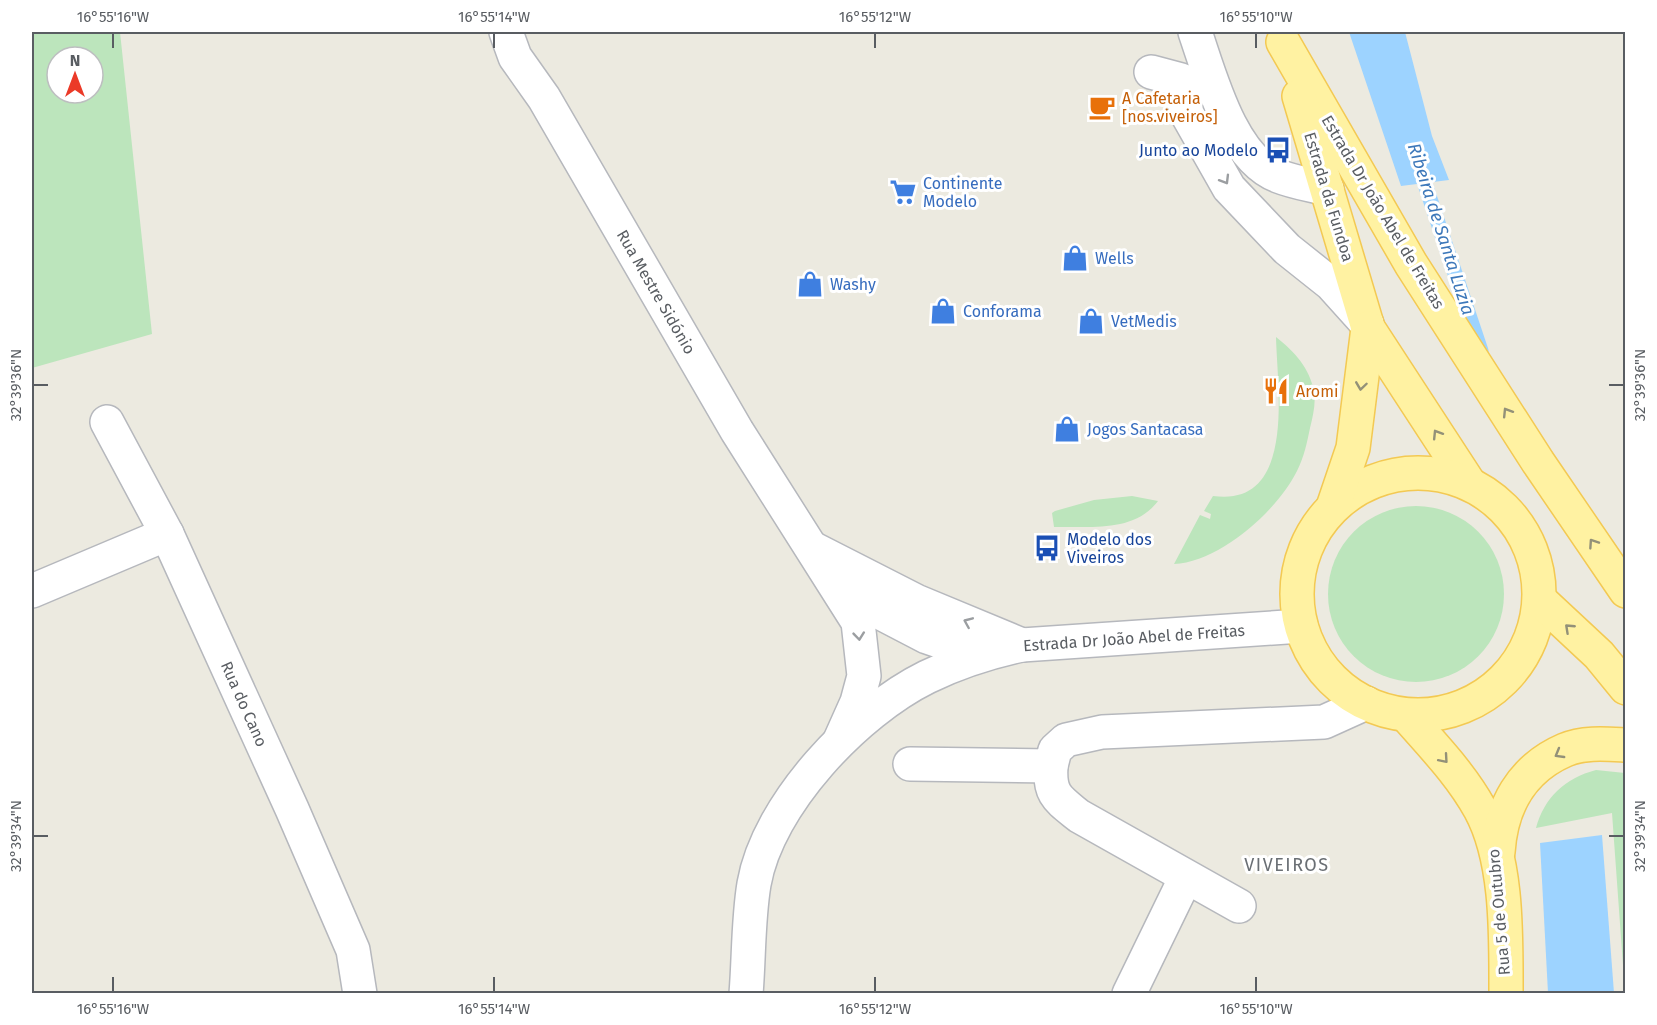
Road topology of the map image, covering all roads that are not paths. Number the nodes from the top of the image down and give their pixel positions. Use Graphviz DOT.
graph roads {
  1 [pos="506,32"];
  2 [pos="1195,32"];
  3 [pos="1281,37"];
  4 [pos="1151,72"];
  5 [pos="1327,189"];
  6 [pos="1368,326"];
  7 [pos="107,422"];
  8 [pos="1469,483"];
  9 [pos="1333,507"];
  10 [pos="167,534"];
  11 [pos="812,548"];
  12 [pos="32,591"];
  13 [pos="1626,591"];
  14 [pos="1540,600"];
  15 [pos="1301,626"];
  16 [pos="1022,645"];
  17 [pos="980,655"];
  18 [pos="1626,688"];
  19 [pos="1366,703"];
  20 [pos="1406,715"];
  21 [pos="840,740"];
  22 [pos="1626,745"];
  23 [pos="910,764"];
  24 [pos="1051,766"];
  25 [pos="1498,857"];
  26 [pos="1186,877"];
  27 [pos="1239,906"];
  28 [pos="360,993"];
  29 [pos="746,993"];
  30 [pos="1129,993"];
  31 [pos="1506,993"];
  1 -- 11 [label="street, Rua Mestre Sidónio"];
  2 -- 5 [label="street"];
  3 -- 5 [label="main road, Estrada da Fundoa"];
  13 -- 3 [label="main road, Estrada Dr João Abel de Freitas, one-way"];
  4 -- 6 [label="street, one-way"];
  5 -- 6 [label="main road, Estrada da Fundoa"];
  8 -- 6 [label="main road, Estrada da Fundoa, one-way"];
  6 -- 9 [label="main road, Estrada da Fundoa, one-way"];
  7 -- 10 [label="street, Rua do Cano"];
  8 -- 9 [label="main road"];
  8 -- 14 [label="main road"];
  9 -- 15 [label="main road"];
  10 -- 12 [label="street"];
  10 -- 28 [label="street, Rua do Cano"];
  16 -- 11 [label="street, one-way"];
  11 -- 17 [label="street, Rua Mestre Sidónio"];
  11 -- 21 [label="street, Rua Mestre Sidónio, one-way"];
  18 -- 14 [label="main road, one-way"];
  14 -- 20 [label="main road"];
  15 -- 16 [label="street, Estrada Dr João Abel de Freitas"];
  15 -- 19 [label="main road"];
  16 -- 17 [label="street, Estrada Dr João Abel de Freitas"];
  17 -- 21 [label="street, Estrada Dr João Abel de Freitas"];
  19 -- 20 [label="main road"];
  19 -- 24 [label="street"];
  20 -- 25 [label="main road, Rua 5 de Outubro, one-way"];
  21 -- 29 [label="street, Estrada Dr João Abel de Freitas"];
  22 -- 25 [label="main road, one-way"];
  23 -- 24 [label="street"];
  24 -- 26 [label="street"];
  25 -- 31 [label="main road, Rua 5 de Outubro"];
  26 -- 27 [label="street"];
  26 -- 30 [label="street"];
}
